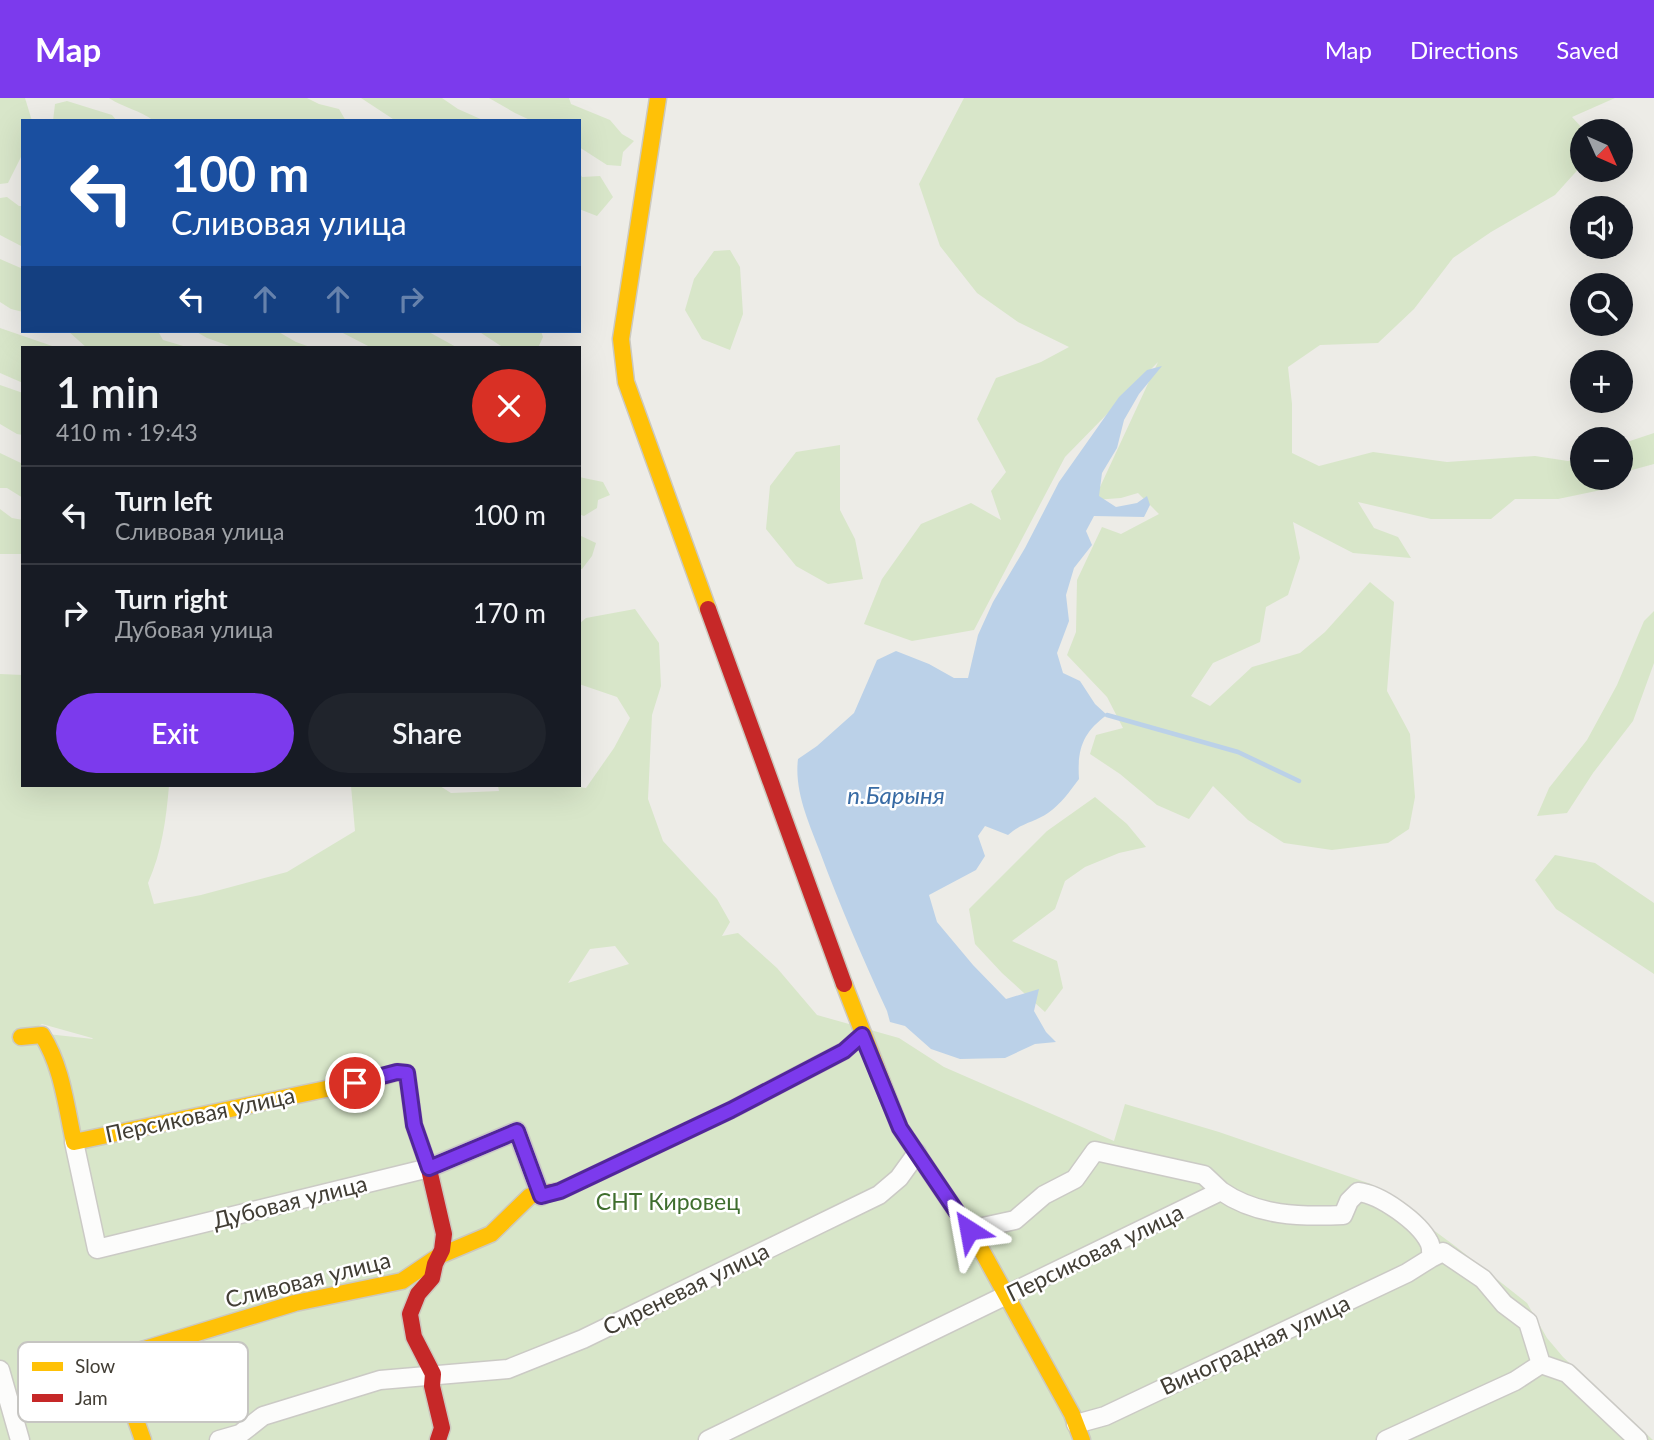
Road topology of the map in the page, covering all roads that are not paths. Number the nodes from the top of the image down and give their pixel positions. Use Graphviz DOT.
graph roads {
  1 [pos="657,98"];
  2 [pos="862,1035"];
  3 [pos="21,1037"];
  4 [pos="74,1142"];
  5 [pos="917,1153"];
  6 [pos="429,1168"];
  7 [pos="1221,1191"];
  8 [pos="541,1196"];
  9 [pos="969,1230"];
  10 [pos="439,1256"];
  11 [pos="1431,1258"];
  12 [pos="1007,1296"];
  13 [pos="168,1342"];
  14 [pos="1541,1364"];
  15 [pos="0,1370"];
  16 [pos="433,1374"];
  17 [pos="137,1422"];
  18 [pos="257,1432"];
  19 [pos="1077,1435"];
  20 [pos="19,1440"];
  21 [pos="143,1440"];
  22 [pos="219,1440"];
  23 [pos="438,1440"];
  24 [pos="708,1440"];
  25 [pos="1386,1440"];
  26 [pos="1639,1440"];
  1 -- 2 [label="street"];
  2 -- 5 [label="street"];
  2 -- 8 [label="street, Сливовая улица"];
  3 -- 4 [label="street, Персиковая улица"];
  4 -- 6 [label="street, Персиковая улица"];
  4 -- 6 [label="street, Дубовая улица"];
  5 -- 9 [label="street"];
  5 -- 16 [label="street, Сиреневая улица"];
  6 -- 8 [label="street, Дубовая улица"];
  6 -- 10 [label="street, Персиковая улица"];
  7 -- 9 [label="street, Персиковая улица"];
  7 -- 11 [label="street"];
  7 -- 12 [label="street, Персиковая улица"];
  8 -- 10 [label="street, Сливовая улица"];
  9 -- 12 [label="street"];
  10 -- 13 [label="street, Сливовая улица"];
  10 -- 16 [label="street, Персиковая улица"];
  11 -- 14 [label="street"];
  11 -- 19 [label="street, Виноградная улица"];
  12 -- 19 [label="street"];
  12 -- 24 [label="street, Персиковая улица"];
  14 -- 25 [label="street"];
  14 -- 26 [label="street"];
  15 -- 20 [label="street"];
  16 -- 18 [label="street, Сиреневая улица"];
  16 -- 23 [label="street, Персиковая улица"];
  17 -- 21 [label="street, Сливовая улица"];
  18 -- 22 [label="street, Сиреневая улица"];
}
